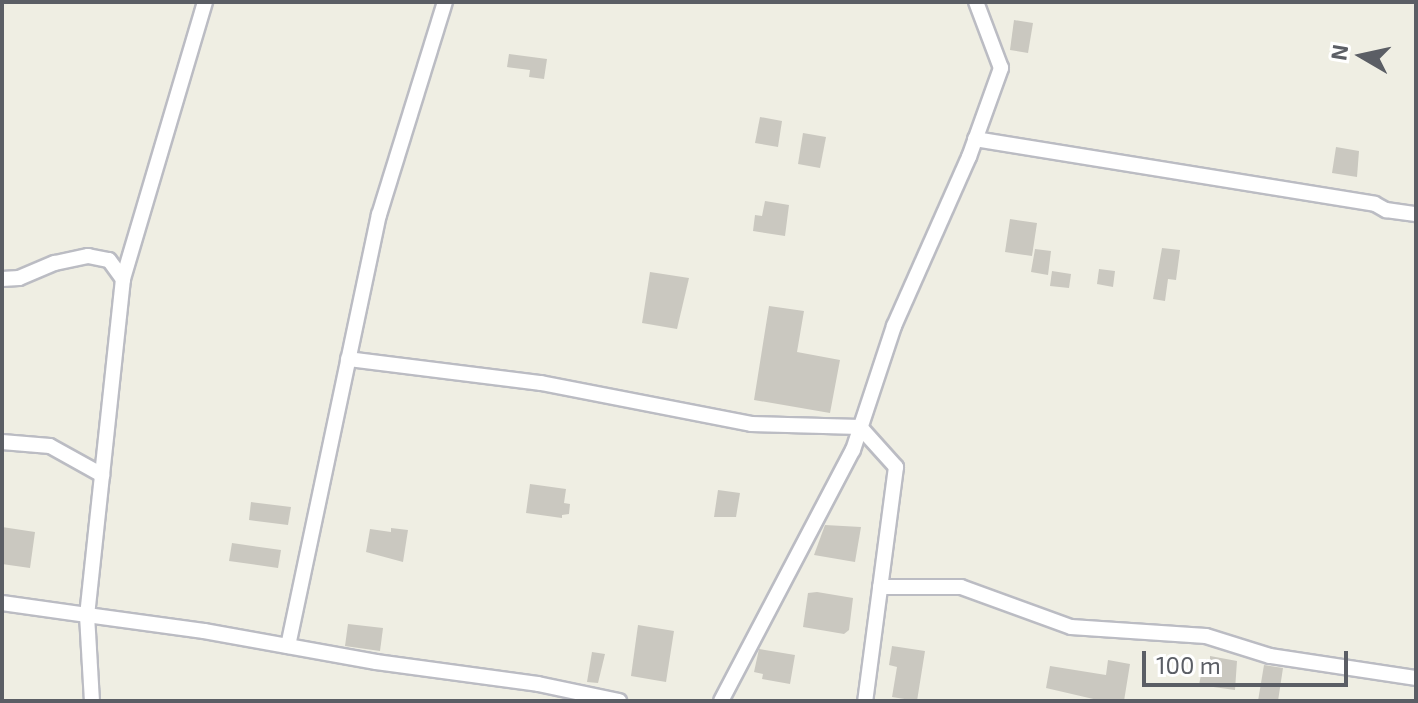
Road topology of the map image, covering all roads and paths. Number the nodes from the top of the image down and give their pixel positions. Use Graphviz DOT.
graph roads {
  1 [pos="205,2"];
  2 [pos="445,2"];
  3 [pos="976,2"];
  4 [pos="975,139"];
  5 [pos="1416,214"];
  6 [pos="2,279"];
  7 [pos="123,279"];
  8 [pos="348,359"];
  9 [pos="860,427"];
  10 [pos="2,442"];
  11 [pos="102,475"];
  12 [pos="880,587"];
  13 [pos="2,603"];
  14 [pos="87,615"];
  15 [pos="288,646"];
  16 [pos="1416,678"];
  17 [pos="92,701"];
  18 [pos="619,701"];
  19 [pos="721,701"];
  20 [pos="865,701"];
  1 -- 7 [label="street"];
  2 -- 8 [label="street"];
  3 -- 4 [label="street"];
  4 -- 5 [label="street"];
  4 -- 9 [label="street"];
  6 -- 7 [label="street"];
  7 -- 11 [label="street"];
  8 -- 9 [label="street"];
  8 -- 15 [label="street"];
  9 -- 12 [label="street"];
  9 -- 19 [label="street"];
  10 -- 11 [label="street"];
  11 -- 14 [label="street"];
  12 -- 16 [label="street"];
  12 -- 20 [label="street"];
  13 -- 14 [label="street"];
  14 -- 15 [label="street"];
  14 -- 17 [label="street"];
  15 -- 18 [label="street"];
}
